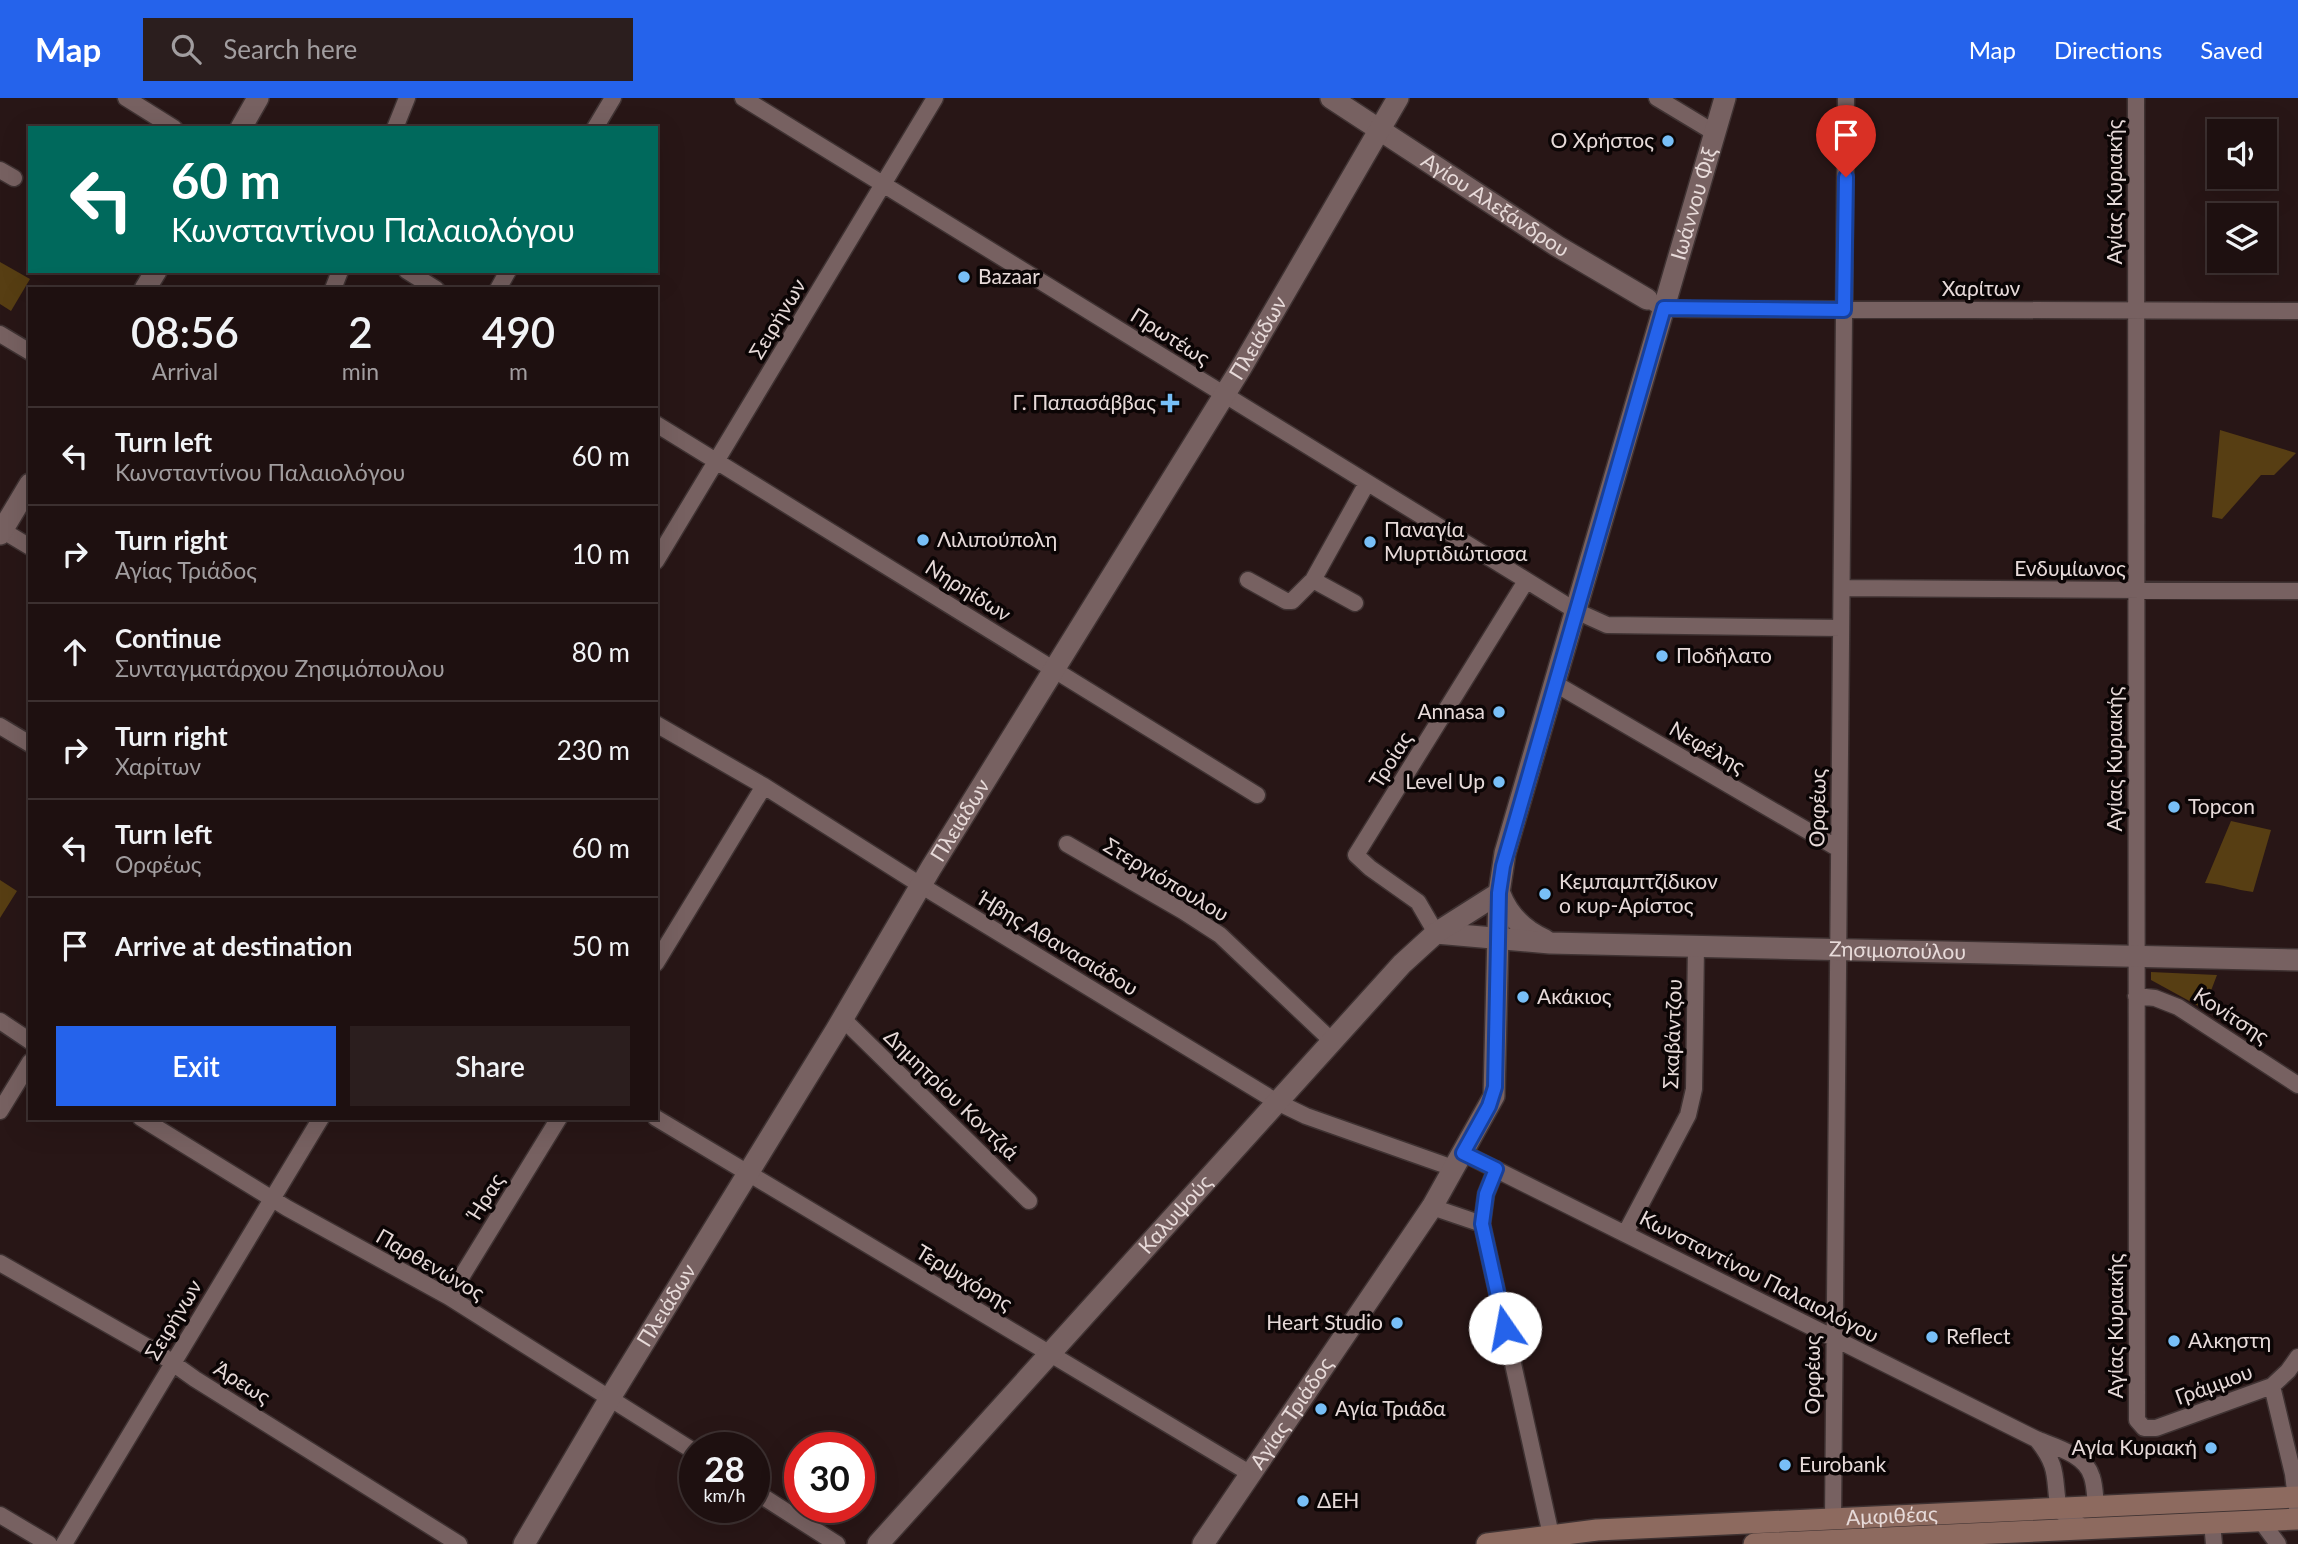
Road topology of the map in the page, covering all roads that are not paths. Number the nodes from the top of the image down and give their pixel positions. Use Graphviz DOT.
graph roads {
  1 [pos="126,98"];
  2 [pos="258,98"];
  3 [pos="407,98"];
  4 [pos="613,98"];
  5 [pos="743,98"];
  6 [pos="935,98"];
  7 [pos="1331,98"];
  8 [pos="1398,98"];
  9 [pos="1657,98"];
  10 [pos="1725,98"];
  11 [pos="1846,98"];
  12 [pos="2136,98"];
  13 [pos="171,126"];
  14 [pos="242,126"];
  15 [pos="396,126"];
  16 [pos="596,126"];
  17 [pos="1379,129"];
  18 [pos="1715,133"];
  19 [pos="883,184"];
  20 [pos="410,273"];
  21 [pos="433,287"];
  22 [pos="1655,304"];
  23 [pos="1844,310"];
  24 [pos="2136,310"];
  25 [pos="2298,311"];
  26 [pos="0,334"];
  27 [pos="28,351"];
  28 [pos="1224,396"];
  29 [pos="658,425"];
  30 [pos="716,461"];
  31 [pos="1367,483"];
  32 [pos="28,487"];
  33 [pos="1,532"];
  34 [pos="28,546"];
  35 [pos="658,558"];
  36 [pos="1248,580"];
  37 [pos="1313,580"];
  38 [pos="1526,581"];
  39 [pos="1842,588"];
  40 [pos="2136,591"];
  41 [pos="2298,591"];
  42 [pos="1354,603"];
  43 [pos="1576,611"];
  44 [pos="1841,628"];
  45 [pos="1054,669"];
  46 [pos="1554,683"];
  47 [pos="658,725"];
  48 [pos="0,726"];
  49 [pos="28,743"];
  50 [pos="764,786"];
  51 [pos="1257,795"];
  52 [pos="1067,844"];
  53 [pos="1839,849"];
  54 [pos="922,886"];
  55 [pos="1499,893"];
  56 [pos="1436,933"];
  57 [pos="1499,939"];
  58 [pos="1550,943"];
  59 [pos="1696,946"];
  60 [pos="1838,950"];
  61 [pos="2136,957"];
  62 [pos="658,960"];
  63 [pos="2298,960"];
  64 [pos="2136,996"];
  65 [pos="843,1019"];
  66 [pos="0,1021"];
  67 [pos="28,1040"];
  68 [pos="1332,1041"];
  69 [pos="28,1065"];
  70 [pos="2298,1085"];
  71 [pos="1277,1102"];
  72 [pos="0,1111"];
  73 [pos="658,1119"];
  74 [pos="144,1120"];
  75 [pos="320,1120"];
  76 [pos="558,1120"];
  77 [pos="1458,1161"];
  78 [pos="1496,1169"];
  79 [pos="749,1174"];
  80 [pos="272,1199"];
  81 [pos="1029,1202"];
  82 [pos="1432,1207"];
  83 [pos="1482,1224"];
  84 [pos="1625,1234"];
  85 [pos="0,1263"];
  86 [pos="449,1297"];
  87 [pos="1834,1338"];
  88 [pos="1049,1354"];
  89 [pos="2298,1357"];
  90 [pos="173,1363"];
  91 [pos="2272,1386"];
  92 [pos="610,1398"];
  93 [pos="2137,1420"];
  94 [pos="2036,1439"];
  95 [pos="679,1442"];
  96 [pos="2295,1471"];
  97 [pos="1251,1474"];
  98 [pos="770,1500"];
  99 [pos="2096,1506"];
  100 [pos="2297,1507"];
  101 [pos="2058,1508"];
  102 [pos="0,1515"];
  103 [pos="1833,1519"];
  104 [pos="1220,1520"];
  105 [pos="2261,1521"];
  106 [pos="2086,1530"];
  107 [pos="2213,1534"];
  108 [pos="1551,1535"];
  109 [pos="2016,1538"];
  110 [pos="1826,1543"];
  111 [pos="49,1544"];
  112 [pos="64,1544"];
  113 [pos="459,1544"];
  114 [pos="524,1544"];
  115 [pos="837,1544"];
  116 [pos="878,1544"];
  117 [pos="1203,1544"];
  118 [pos="1218,1544"];
  119 [pos="1487,1544"];
  120 [pos="1754,1544"];
  121 [pos="2278,1544"];
  1 -- 13 [label="street"];
  2 -- 14 [label="street"];
  3 -- 15 [label="street"];
  4 -- 16 [label="street"];
  5 -- 19 [label="street, Πρωτέως"];
  6 -- 19 [label="street, Σειρήνων"];
  7 -- 17 [label="street, Αγίου Αλεξάνδρου"];
  8 -- 17 [label="street, Πλειάδων"];
  9 -- 18 [label="street"];
  10 -- 18 [label="street, Ιωάννου Φιξ"];
  11 -- 23 [label="street, Ορφέως"];
  12 -- 24 [label="street, Αγίας Κυριακής"];
  17 -- 22 [label="street, Αγίου Αλεξάνδρου"];
  17 -- 28 [label="street, Πλειάδων"];
  18 -- 22 [label="street, Ιωάννου Φιξ"];
  19 -- 28 [label="street, Πρωτέως"];
  19 -- 30 [label="street, Σειρήνων"];
  20 -- 21 [label="street"];
  22 -- 23 [label="street, Χαρίτων"];
  22 -- 43 [label="street, Ιωάννου Φιξ"];
  23 -- 24 [label="street, Χαρίτων"];
  23 -- 39 [label="street, Ορφέως"];
  24 -- 25 [label="street, Χαρίτων"];
  24 -- 40 [label="street, Αγίας Κυριακής"];
  26 -- 27 [label="street"];
  28 -- 31 [label="street, Πρωτέως"];
  28 -- 45 [label="street, Πλειάδων"];
  29 -- 30 [label="street, Νηρηίδων"];
  30 -- 35 [label="street, Σειρήνων"];
  30 -- 45 [label="street, Νηρηίδων"];
  31 -- 37 [label="street"];
  31 -- 38 [label="street, Πρωτέως"];
  32 -- 33 [label="street"];
  33 -- 34 [label="street"];
  36 -- 37 [label="street"];
  37 -- 42 [label="street"];
  38 -- 43 [label="street, Πρωτέως"];
  38 -- 56 [label="street, Τροίας"];
  39 -- 40 [label="street, Ενδυμίωνος"];
  39 -- 44 [label="street, Ορφέως"];
  40 -- 41 [label="street, Ενδυμίωνος"];
  40 -- 61 [label="street, Αγίας Κυριακής"];
  43 -- 44 [label="street"];
  43 -- 46 [label="street, Αγίας Τριάδος"];
  44 -- 53 [label="street, Ορφέως"];
  45 -- 51 [label="street, Νηρηίδων"];
  45 -- 54 [label="street, Πλειάδων"];
  46 -- 53 [label="street, Νεφέλης"];
  46 -- 55 [label="street, Αγίας Τριάδος"];
  47 -- 50 [label="street, Ήβης Αθανασιάδου"];
  48 -- 49 [label="street"];
  50 -- 54 [label="street, Ήβης Αθανασιάδου"];
  50 -- 62 [label="street"];
  52 -- 68 [label="street, Στεργιόπουλου"];
  53 -- 60 [label="street, Ορφέως"];
  54 -- 65 [label="street, Πλειάδων"];
  54 -- 71 [label="street, Ήβης Αθανασιάδου"];
  55 -- 56 [label="street, Καλυψούς"];
  55 -- 57 [label="street, Αγίας Τριάδος"];
  55 -- 58 [label="street"];
  56 -- 57 [label="street"];
  56 -- 68 [label="street, Καλυψούς"];
  57 -- 58 [label="street, Ζησιμοπούλου"];
  57 -- 77 [label="street, Αγίας Τριάδος"];
  58 -- 59 [label="street, Ζησιμοπούλου"];
  59 -- 60 [label="street, Ζησιμοπούλου"];
  59 -- 84 [label="street, Σκαβάντζου"];
  60 -- 61 [label="street, Ζησιμοπούλου"];
  60 -- 87 [label="street, Ορφέως"];
  61 -- 63 [label="street, Ζησιμοπούλου"];
  61 -- 64 [label="street, Αγίας Κυριακής"];
  64 -- 70 [label="street, Κονίτσης"];
  64 -- 93 [label="street, Αγίας Κυριακής"];
  65 -- 79 [label="street, Πλειάδων"];
  65 -- 81 [label="street, Δημητρίου Κοντζιά"];
  66 -- 67 [label="street"];
  68 -- 71 [label="street, Καλυψούς"];
  69 -- 72 [label="street"];
  71 -- 77 [label="street, Ήβης Αθανασιάδου"];
  71 -- 88 [label="street, Καλυψούς"];
  73 -- 79 [label="street, Τερψιχόρης"];
  74 -- 80 [label="street, Παρθενώνος"];
  75 -- 80 [label="street, Σειρήνων"];
  76 -- 86 [label="street, Ήρας"];
  77 -- 78 [label="street, Κωνσταντίνου Παλαιολόγου"];
  77 -- 82 [label="street, Αγίας Τριάδος"];
  78 -- 83 [label="street"];
  78 -- 84 [label="street, Κωνσταντίνου Παλαιολόγου"];
  79 -- 88 [label="street, Τερψιχόρης"];
  79 -- 92 [label="street, Πλειάδων"];
  80 -- 86 [label="street, Παρθενώνος"];
  80 -- 90 [label="street, Σειρήνων"];
  82 -- 83 [label="street"];
  82 -- 97 [label="street, Αγίας Τριάδος"];
  83 -- 108 [label="street"];
  84 -- 87 [label="street, Κωνσταντίνου Παλαιολόγου"];
  85 -- 90 [label="street, Άρεως"];
  86 -- 92 [label="street, Παρθενώνος"];
  87 -- 94 [label="street, Κωνσταντίνου Παλαιολόγου"];
  87 -- 103 [label="street, Ορφέως"];
  88 -- 97 [label="street, Τερψιχόρης"];
  88 -- 116 [label="street, Καλυψούς"];
  89 -- 91 [label="street, Γράμμου"];
  90 -- 112 [label="street, Σειρήνων"];
  90 -- 113 [label="street, Άρεως"];
  91 -- 93 [label="street, Γράμμου"];
  91 -- 96 [label="street"];
  92 -- 95 [label="street, Παρθενώνος"];
  92 -- 114 [label="street, Πλειάδων"];
  94 -- 99 [label="street, Κωνσταντίνου Παλαιολόγου"];
  94 -- 101 [label="street"];
  96 -- 100 [label="street"];
  97 -- 104 [label="street, Αγίας Τριάδος"];
  98 -- 115 [label="street"];
  99 -- 100 [label="main road, Αμφιθέας"];
  99 -- 101 [label="main road, Αμφιθέας"];
  100 -- 105 [label="main road, Αμφιθέας"];
  101 -- 103 [label="main road, Αμφιθέας"];
  101 -- 106 [label="street"];
  102 -- 111 [label="street"];
  103 -- 108 [label="main road, Αμφιθέας"];
  104 -- 117 [label="street, Αγίας Τριάδος"];
  104 -- 118 [label="street"];
  105 -- 107 [label="main road, Αμφιθέας"];
  105 -- 121 [label="street"];
  106 -- 107 [label="main road, Αμφιθέας"];
  106 -- 109 [label="main road, Αμφιθέας"];
  108 -- 119 [label="main road, Αμφιθέας"];
  109 -- 110 [label="main road, Αμφιθέας"];
  110 -- 120 [label="main road, Αμφιθέας"];
}
